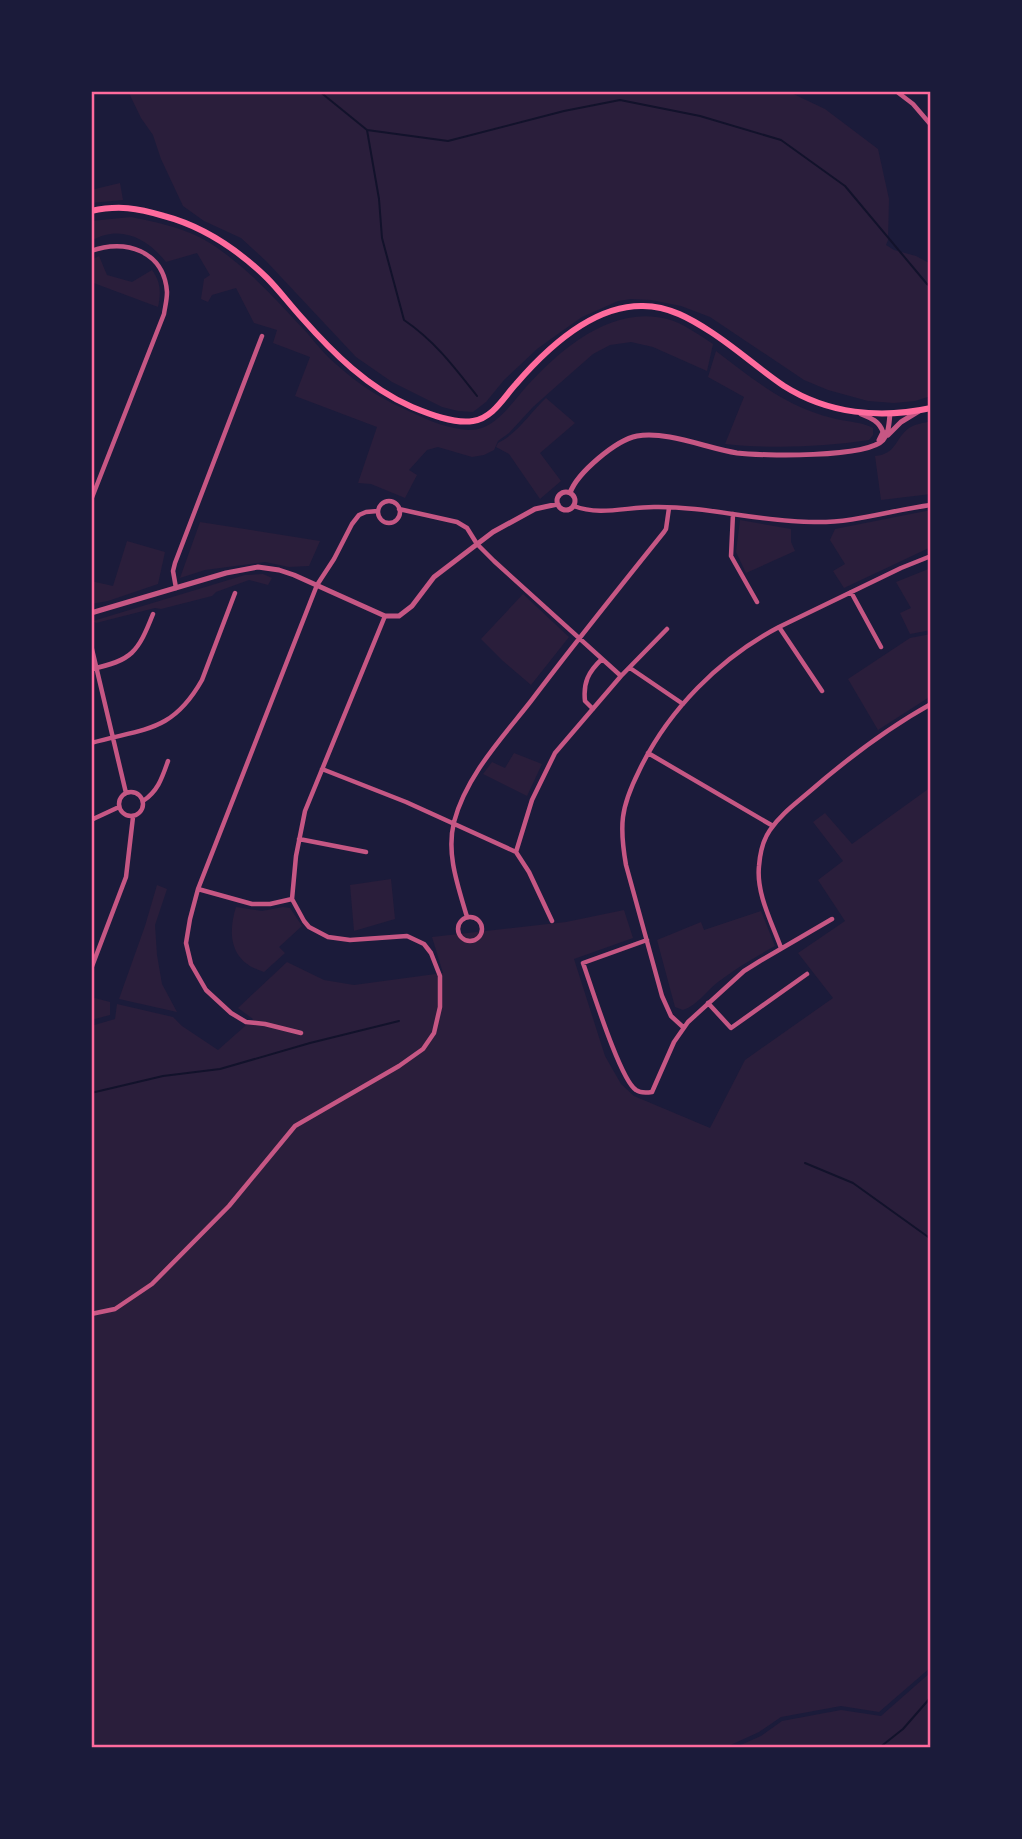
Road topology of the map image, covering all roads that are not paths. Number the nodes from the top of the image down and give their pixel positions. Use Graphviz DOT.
graph roads {
  1 [pos="896,91"];
  2 [pos="931,125"];
  3 [pos="91,211"];
  4 [pos="91,251"];
  5 [pos="262,336"];
  6 [pos="931,408"];
  7 [pos="921,410"];
  8 [pos="858,412"];
  9 [pos="890,414"];
  10 [pos="880,442"];
  11 [pos="570,493"];
  12 [pos="91,500"];
  13 [pos="558,504"];
  14 [pos="931,505"];
  15 [pos="574,506"];
  16 [pos="669,508"];
  17 [pos="399,509"];
  18 [pos="378,511"];
  19 [pos="733,514"];
  20 [pos="477,544"];
  21 [pos="931,556"];
  22 [pos="317,585"];
  23 [pos="176,588"];
  24 [pos="851,592"];
  25 [pos="235,593"];
  26 [pos="757,602"];
  27 [pos="91,613"];
  28 [pos="153,614"];
  29 [pos="385,616"];
  30 [pos="779,627"];
  31 [pos="667,629"];
  32 [pos="579,639"];
  33 [pos="91,645"];
  34 [pos="881,647"];
  35 [pos="601,659"];
  36 [pos="630,668"];
  37 [pos="94,669"];
  38 [pos="621,676"];
  39 [pos="822,691"];
  40 [pos="683,704"];
  41 [pos="931,705"];
  42 [pos="593,709"];
  43 [pos="113,738"];
  44 [pos="91,743"];
  45 [pos="648,753"];
  46 [pos="168,761"];
  47 [pos="322,769"];
  48 [pos="126,793"];
  49 [pos="143,801"];
  50 [pos="119,807"];
  51 [pos="133,817"];
  52 [pos="91,820"];
  53 [pos="453,824"];
  54 [pos="773,826"];
  55 [pos="299,839"];
  56 [pos="366,852"];
  57 [pos="516,852"];
  58 [pos="198,889"];
  59 [pos="292,899"];
  60 [pos="467,917"];
  61 [pos="832,919"];
  62 [pos="552,921"];
  63 [pos="647,940"];
  64 [pos="781,948"];
  65 [pos="91,969"];
  66 [pos="807,974"];
  67 [pos="708,1003"];
  68 [pos="683,1027"];
  69 [pos="301,1033"];
  70 [pos="91,1314"];
  1 -- 2 [label="street"];
  3 -- 8 [label="main road"];
  4 -- 12 [label="street"];
  5 -- 23 [label="street"];
  6 -- 7 [label="main road"];
  7 -- 9 [label="main road"];
  7 -- 10 [label="street"];
  8 -- 9 [label="main road"];
  8 -- 10 [label="street"];
  9 -- 10 [label="street"];
  10 -- 11 [label="street"];
  11 -- 13 [label="street"];
  11 -- 15 [label="street"];
  13 -- 15 [label="street"];
  13 -- 20 [label="street"];
  14 -- 19 [label="street"];
  15 -- 16 [label="street"];
  16 -- 19 [label="street"];
  16 -- 32 [label="street"];
  17 -- 18 [label="street"];
  17 -- 18 [label="street"];
  17 -- 20 [label="street"];
  18 -- 22 [label="street"];
  19 -- 26 [label="street"];
  20 -- 29 [label="street"];
  20 -- 32 [label="street"];
  21 -- 24 [label="street"];
  22 -- 23 [label="street"];
  22 -- 29 [label="street"];
  22 -- 58 [label="street"];
  23 -- 27 [label="street"];
  24 -- 30 [label="street"];
  24 -- 34 [label="street"];
  25 -- 43 [label="street"];
  28 -- 37 [label="street"];
  29 -- 47 [label="street"];
  30 -- 39 [label="street"];
  30 -- 40 [label="street"];
  31 -- 36 [label="street"];
  32 -- 35 [label="street"];
  32 -- 53 [label="street"];
  33 -- 37 [label="street"];
  35 -- 38 [label="street"];
  35 -- 42 [label="street"];
  36 -- 38 [label="street"];
  36 -- 40 [label="street"];
  37 -- 43 [label="street"];
  38 -- 42 [label="street"];
  40 -- 45 [label="street"];
  41 -- 54 [label="street"];
  42 -- 57 [label="street"];
  43 -- 44 [label="street"];
  43 -- 48 [label="street"];
  45 -- 54 [label="street"];
  45 -- 63 [label="street"];
  46 -- 49 [label="street"];
  47 -- 53 [label="street"];
  47 -- 55 [label="street"];
  48 -- 49 [label="street"];
  48 -- 50 [label="street"];
  49 -- 51 [label="street"];
  50 -- 51 [label="street"];
  50 -- 52 [label="street"];
  51 -- 65 [label="street"];
  53 -- 57 [label="street"];
  53 -- 60 [label="street"];
  54 -- 64 [label="street"];
  55 -- 56 [label="street"];
  55 -- 59 [label="street"];
  57 -- 62 [label="street"];
  58 -- 59 [label="street"];
  58 -- 69 [label="street"];
  59 -- 70 [label="street"];
  60 -- 60 [label="street"];
  61 -- 64 [label="street"];
  63 -- 68 [label="street"];
  63 -- 68 [label="street"];
  64 -- 67 [label="street"];
  66 -- 67 [label="street"];
  67 -- 68 [label="street"];
}
